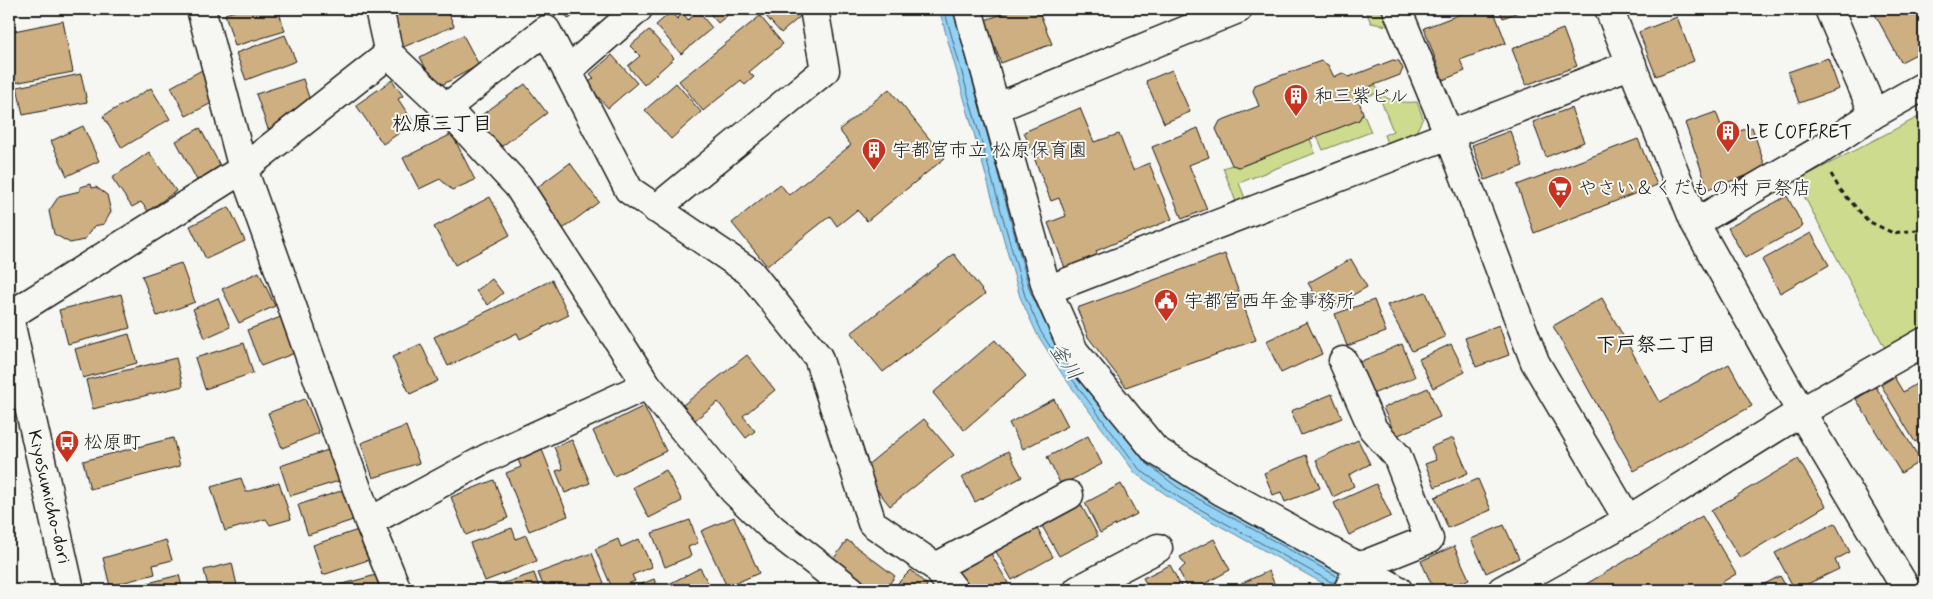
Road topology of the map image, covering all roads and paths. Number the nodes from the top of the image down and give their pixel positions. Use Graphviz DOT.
graph roads {
  1 [pos="200,9"];
  2 [pos="379,9"];
  3 [pos="638,9"];
  4 [pos="814,9"];
  5 [pos="968,9"];
  6 [pos="1238,9"];
  7 [pos="1397,9"];
  8 [pos="1609,9"];
  9 [pos="1829,9"];
  10 [pos="389,54"];
  11 [pos="1632,64"];
  12 [pos="567,71"];
  13 [pos="1924,86"];
  14 [pos="446,108"];
  15 [pos="996,108"];
  16 [pos="1874,114"];
  17 [pos="1449,136"];
  18 [pos="1817,152"];
  19 [pos="242,169"];
  20 [pos="656,209"];
  21 [pos="1695,223"];
  22 [pos="1924,229"];
  23 [pos="1047,290"];
  24 [pos="9,316"];
  25 [pos="1924,342"];
  26 [pos="1343,361"];
  27 [pos="647,385"];
  28 [pos="1801,412"];
  29 [pos="1069,495"];
  30 [pos="1628,520"];
  31 [pos="368,522"];
  32 [pos="1158,548"];
  33 [pos="936,567"];
  34 [pos="1353,578"];
  35 [pos="1924,581"];
  36 [pos="840,588"];
  37 [pos="70,590"];
  38 [pos="397,590"];
  39 [pos="954,590"];
  40 [pos="1078,590"];
  41 [pos="1398,590"];
  42 [pos="1502,590"];
  43 [pos="1908,590"];
  1 -- 19 [label="street"];
  2 -- 10 [label="street"];
  3 -- 12 [label="street"];
  4 -- 20 [label="street"];
  5 -- 15 [label="street"];
  6 -- 15 [label="street"];
  7 -- 17 [label="street"];
  8 -- 11 [label="street"];
  9 -- 16 [label="street"];
  10 -- 14 [label="street"];
  10 -- 19 [label="street"];
  11 -- 17 [label="street"];
  11 -- 21 [label="street"];
  12 -- 14 [label="street"];
  12 -- 20 [label="street"];
  13 -- 16 [label="street"];
  14 -- 27 [label="street"];
  15 -- 23 [label="street"];
  16 -- 18 [label="street"];
  17 -- 23 [label="street"];
  17 -- 30 [label="street"];
  18 -- 21 [label="street"];
  18 -- 22 [label="path"];
  19 -- 24 [label="street"];
  19 -- 31 [label="street"];
  20 -- 33 [label="street"];
  21 -- 28 [label="street"];
  23 -- 34 [label="street"];
  24 -- 37 [label="street, Kiyosumicho-dori"];
  25 -- 28 [label="street"];
  26 -- 34 [label="street"];
  27 -- 31 [label="street"];
  27 -- 36 [label="street"];
  28 -- 30 [label="street"];
  28 -- 43 [label="street"];
  29 -- 33 [label="street"];
  30 -- 42 [label="street"];
  31 -- 38 [label="street"];
  32 -- 40 [label="street"];
  33 -- 39 [label="street"];
  34 -- 41 [label="street"];
  35 -- 43 [label="street"];
}
